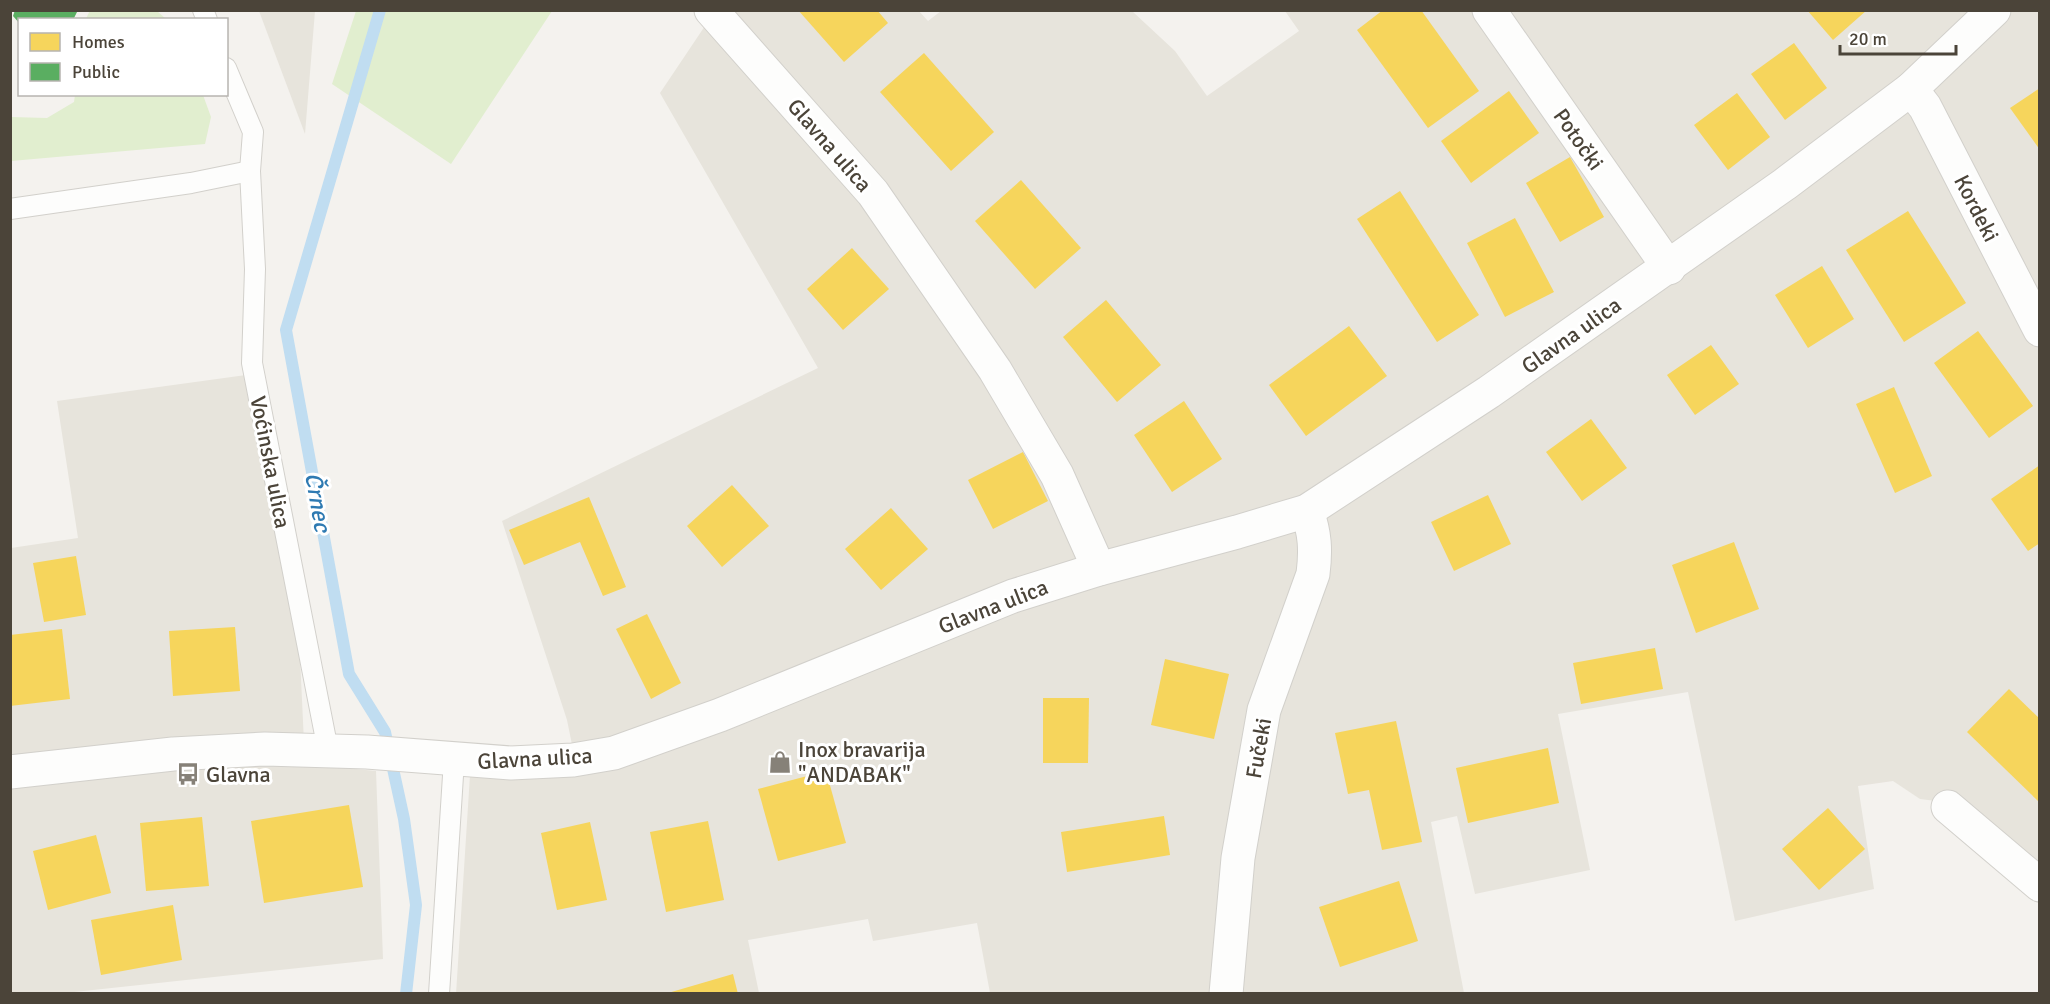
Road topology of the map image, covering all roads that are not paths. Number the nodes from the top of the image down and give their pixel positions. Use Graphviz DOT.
graph roads {
  1 [pos="711,10"];
  2 [pos="1490,10"];
  3 [pos="1994,10"];
  4 [pos="228,73"];
  5 [pos="1911,89"];
  6 [pos="250,171"];
  7 [pos="10,209"];
  8 [pos="1669,268"];
  9 [pos="2040,330"];
  10 [pos="1306,511"];
  11 [pos="1098,569"];
  12 [pos="328,750"];
  13 [pos="454,760"];
  14 [pos="10,772"];
  15 [pos="1948,807"];
  16 [pos="2040,885"];
  17 [pos="439,993"];
  18 [pos="1226,993"];
  1 -- 11 [label="street, Glavna ulica"];
  2 -- 8 [label="street, Potočki"];
  3 -- 5 [label="street, Glavna ulica"];
  4 -- 6 [label="lane, Voćinska ulica"];
  5 -- 8 [label="street, Glavna ulica"];
  5 -- 9 [label="street, Kordeki"];
  6 -- 7 [label="lane"];
  6 -- 12 [label="lane, Voćinska ulica"];
  8 -- 10 [label="street, Glavna ulica"];
  10 -- 11 [label="street, Glavna ulica"];
  10 -- 18 [label="street, Fučeki"];
  11 -- 13 [label="street, Glavna ulica"];
  12 -- 13 [label="street, Glavna ulica"];
  12 -- 14 [label="street, Glavna ulica"];
  13 -- 17 [label="lane"];
  15 -- 16 [label="street"];
}
